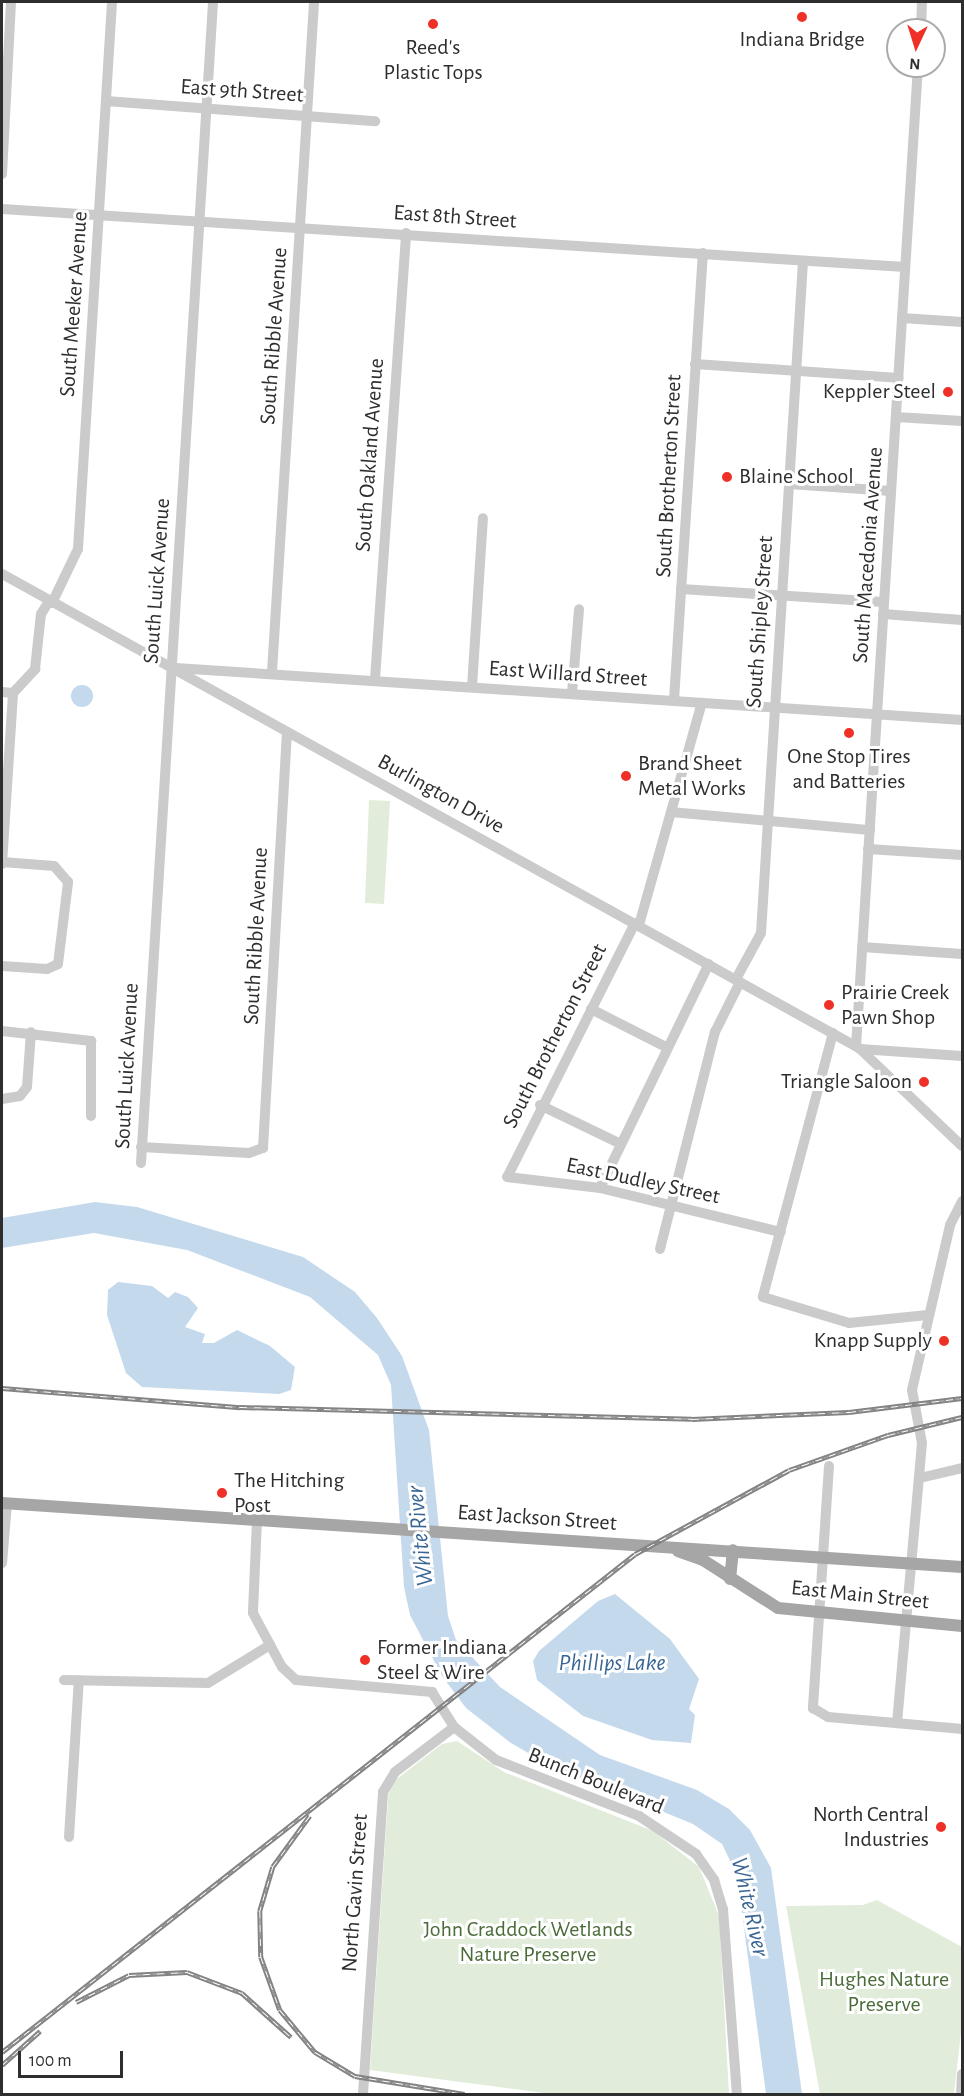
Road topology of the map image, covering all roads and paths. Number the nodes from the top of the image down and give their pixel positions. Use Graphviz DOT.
graph roads {
  1 [pos="11,2"];
  2 [pos="112,2"];
  3 [pos="213,2"];
  4 [pos="314,2"];
  5 [pos="922,2"];
  6 [pos="921,18"];
  7 [pos="917,78"];
  8 [pos="106,100"];
  9 [pos="207,110"];
  10 [pos="308,115"];
  11 [pos="375,121"];
  12 [pos="2,174"];
  13 [pos="2,209"];
  14 [pos="100,215"];
  15 [pos="199,222"];
  16 [pos="301,229"];
  17 [pos="406,233"];
  18 [pos="703,254"];
  19 [pos="803,261"];
  20 [pos="905,267"];
  21 [pos="902,318"];
  22 [pos="963,322"];
  23 [pos="695,364"];
  24 [pos="796,371"];
  25 [pos="898,378"];
  26 [pos="896,417"];
  27 [pos="963,421"];
  28 [pos="789,484"];
  29 [pos="891,491"];
  30 [pos="483,518"];
  31 [pos="2,574"];
  32 [pos="681,589"];
  33 [pos="782,594"];
  34 [pos="51,602"];
  35 [pos="884,602"];
  36 [pos="579,609"];
  37 [pos="883,614"];
  38 [pos="963,620"];
  39 [pos="172,668"];
  40 [pos="272,672"];
  41 [pos="375,680"];
  42 [pos="472,687"];
  43 [pos="2,692"];
  44 [pos="14,693"];
  45 [pos="572,693"];
  46 [pos="674,700"];
  47 [pos="702,702"];
  48 [pos="774,707"];
  49 [pos="877,714"];
  50 [pos="963,720"];
  51 [pos="287,732"];
  52 [pos="4,797"];
  53 [pos="671,812"];
  54 [pos="767,822"];
  55 [pos="870,830"];
  56 [pos="868,849"];
  57 [pos="963,855"];
  58 [pos="2,863"];
  59 [pos="637,924"];
  60 [pos="862,947"];
  61 [pos="963,954"];
  62 [pos="710,964"];
  63 [pos="2,966"];
  64 [pos="738,981"];
  65 [pos="591,1009"];
  66 [pos="2,1031"];
  67 [pos="31,1032"];
  68 [pos="833,1033"];
  69 [pos="666,1047"];
  70 [pos="858,1048"];
  71 [pos="898,1051"];
  72 [pos="963,1056"];
  73 [pos="885,1072"];
  74 [pos="2,1099"];
  75 [pos="540,1105"];
  76 [pos="91,1116"];
  77 [pos="619,1143"];
  78 [pos="963,1146"];
  79 [pos="141,1147"];
  80 [pos="141,1163"];
  81 [pos="510,1168"];
  82 [pos="600,1188"];
  83 [pos="963,1201"];
  84 [pos="670,1204"];
  85 [pos="781,1232"];
  86 [pos="660,1249"];
  87 [pos="928,1315"];
  88 [pos="829,1466"];
  89 [pos="963,1468"];
  90 [pos="920,1478"];
  91 [pos="4,1503"];
  92 [pos="256,1520"];
  93 [pos="663,1546"];
  94 [pos="733,1550"];
  95 [pos="822,1557"];
  96 [pos="2,1563"];
  97 [pos="912,1564"];
  98 [pos="963,1568"];
  99 [pos="730,1579"];
  100 [pos="819,1615"];
  101 [pos="907,1621"];
  102 [pos="963,1626"];
  103 [pos="270,1645"];
  104 [pos="64,1680"];
  105 [pos="79,1680"];
  106 [pos="897,1723"];
  107 [pos="454,1727"];
  108 [pos="963,1729"];
  109 [pos="69,1837"];
  110 [pos="963,2074"];
  111 [pos="363,2094"];
  112 [pos="737,2094"];
  113 [pos="961,2094"];
  1 -- 12 [label="street"];
  2 -- 8 [label="street, South Meeker Avenue"];
  3 -- 9 [label="street, South Luick Avenue"];
  4 -- 10 [label="street, South Ribble Avenue"];
  5 -- 6 [label="street"];
  7 -- 20 [label="street, South Macedonia Avenue"];
  8 -- 9 [label="street, East 9th Street"];
  8 -- 14 [label="street, South Meeker Avenue"];
  9 -- 10 [label="street, East 9th Street"];
  9 -- 15 [label="street, South Luick Avenue"];
  10 -- 11 [label="street, East 9th Street"];
  10 -- 16 [label="street, South Ribble Avenue"];
  13 -- 14 [label="street, East 8th Street"];
  14 -- 15 [label="street, East 8th Street"];
  14 -- 34 [label="street, South Meeker Avenue"];
  15 -- 16 [label="street, East 8th Street"];
  15 -- 39 [label="street, South Luick Avenue"];
  16 -- 17 [label="street, East 8th Street"];
  16 -- 40 [label="street, South Ribble Avenue"];
  17 -- 18 [label="street, East 8th Street"];
  17 -- 41 [label="street, South Oakland Avenue"];
  18 -- 19 [label="street, East 8th Street"];
  18 -- 23 [label="street, South Brotherton Street"];
  19 -- 20 [label="street, East 8th Street"];
  19 -- 24 [label="street, South Shipley Street"];
  20 -- 21 [label="street, South Macedonia Avenue"];
  21 -- 22 [label="street"];
  21 -- 25 [label="street, South Macedonia Avenue"];
  23 -- 24 [label="street"];
  23 -- 32 [label="street, South Brotherton Street"];
  24 -- 25 [label="street"];
  24 -- 28 [label="street, South Shipley Street"];
  25 -- 26 [label="street, South Macedonia Avenue"];
  26 -- 27 [label="street"];
  26 -- 29 [label="street, South Macedonia Avenue"];
  28 -- 29 [label="street"];
  28 -- 33 [label="street, South Shipley Street"];
  29 -- 35 [label="street, South Macedonia Avenue"];
  30 -- 42 [label="street"];
  31 -- 34 [label="street, Burlington Drive"];
  32 -- 33 [label="street"];
  32 -- 46 [label="street, South Brotherton Street"];
  33 -- 35 [label="street"];
  33 -- 48 [label="street, South Shipley Street"];
  34 -- 39 [label="street, Burlington Drive"];
  34 -- 44 [label="street, South Meeker Avenue"];
  35 -- 37 [label="street, South Macedonia Avenue"];
  36 -- 45 [label="street"];
  37 -- 38 [label="street"];
  37 -- 49 [label="street, South Macedonia Avenue"];
  39 -- 40 [label="street, East Willard Street"];
  39 -- 51 [label="street, Burlington Drive"];
  39 -- 79 [label="street, South Luick Avenue"];
  40 -- 41 [label="street, East Willard Street"];
  41 -- 42 [label="street, East Willard Street"];
  42 -- 45 [label="street, East Willard Street"];
  43 -- 44 [label="street"];
  44 -- 52 [label="street"];
  45 -- 46 [label="street, East Willard Street"];
  46 -- 47 [label="street, East Willard Street"];
  47 -- 48 [label="street, East Willard Street"];
  47 -- 53 [label="street, South Brotherton Street"];
  48 -- 49 [label="street, East Willard Street"];
  48 -- 54 [label="street, South Shipley Street"];
  49 -- 50 [label="street, East Willard Street"];
  49 -- 55 [label="street, South Macedonia Avenue"];
  51 -- 59 [label="street, Burlington Drive"];
  51 -- 79 [label="street, South Ribble Avenue"];
  52 -- 58 [label="street"];
  53 -- 54 [label="street"];
  53 -- 59 [label="street, South Brotherton Street"];
  54 -- 55 [label="street"];
  54 -- 64 [label="street, South Shipley Street"];
  55 -- 56 [label="street, South Macedonia Avenue"];
  56 -- 57 [label="street"];
  56 -- 60 [label="street, South Macedonia Avenue"];
  58 -- 63 [label="street"];
  59 -- 62 [label="street, Burlington Drive"];
  59 -- 65 [label="street, South Brotherton Street"];
  60 -- 61 [label="street"];
  60 -- 70 [label="street, South Macedonia Avenue"];
  62 -- 64 [label="street, Burlington Drive"];
  62 -- 69 [label="street"];
  64 -- 68 [label="street, Burlington Drive"];
  64 -- 84 [label="street, South Shipley Street"];
  65 -- 69 [label="street"];
  65 -- 75 [label="street, South Brotherton Street"];
  66 -- 67 [label="street"];
  67 -- 74 [label="street"];
  67 -- 76 [label="street"];
  68 -- 70 [label="street, Burlington Drive"];
  68 -- 85 [label="street"];
  69 -- 77 [label="street"];
  70 -- 71 [label="street"];
  70 -- 73 [label="street"];
  71 -- 72 [label="street"];
  71 -- 73 [label="street"];
  73 -- 78 [label="street"];
  75 -- 77 [label="street"];
  75 -- 81 [label="street, South Brotherton Street"];
  77 -- 82 [label="street"];
  79 -- 80 [label="street, South Luick Avenue"];
  81 -- 82 [label="street, East Dudley Street"];
  82 -- 84 [label="street, East Dudley Street"];
  83 -- 87 [label="street"];
  84 -- 85 [label="street, East Dudley Street"];
  84 -- 86 [label="street, South Shipley Street"];
  85 -- 87 [label="street"];
  87 -- 90 [label="street"];
  88 -- 95 [label="street"];
  89 -- 90 [label="street"];
  90 -- 97 [label="street"];
  91 -- 92 [label="main road, East Jackson Street"];
  91 -- 96 [label="street"];
  92 -- 93 [label="main road, East Jackson Street"];
  92 -- 103 [label="street"];
  93 -- 94 [label="main road, East Jackson Street"];
  93 -- 99 [label="main road, East Main Street"];
  94 -- 95 [label="main road, East Jackson Street"];
  94 -- 99 [label="main road"];
  95 -- 97 [label="main road, East Jackson Street"];
  95 -- 100 [label="street"];
  97 -- 98 [label="main road, East Jackson Street"];
  97 -- 101 [label="street"];
  99 -- 100 [label="main road, East Main Street"];
  100 -- 101 [label="main road, East Main Street"];
  100 -- 106 [label="street"];
  101 -- 102 [label="main road, East Main Street"];
  101 -- 106 [label="street"];
  103 -- 105 [label="street"];
  103 -- 107 [label="street"];
  104 -- 105 [label="street"];
  105 -- 109 [label="street"];
  106 -- 108 [label="street"];
  107 -- 111 [label="street, North Gavin Street"];
  107 -- 112 [label="street, Bunch Boulevard"];
  110 -- 113 [label="street"];
}
